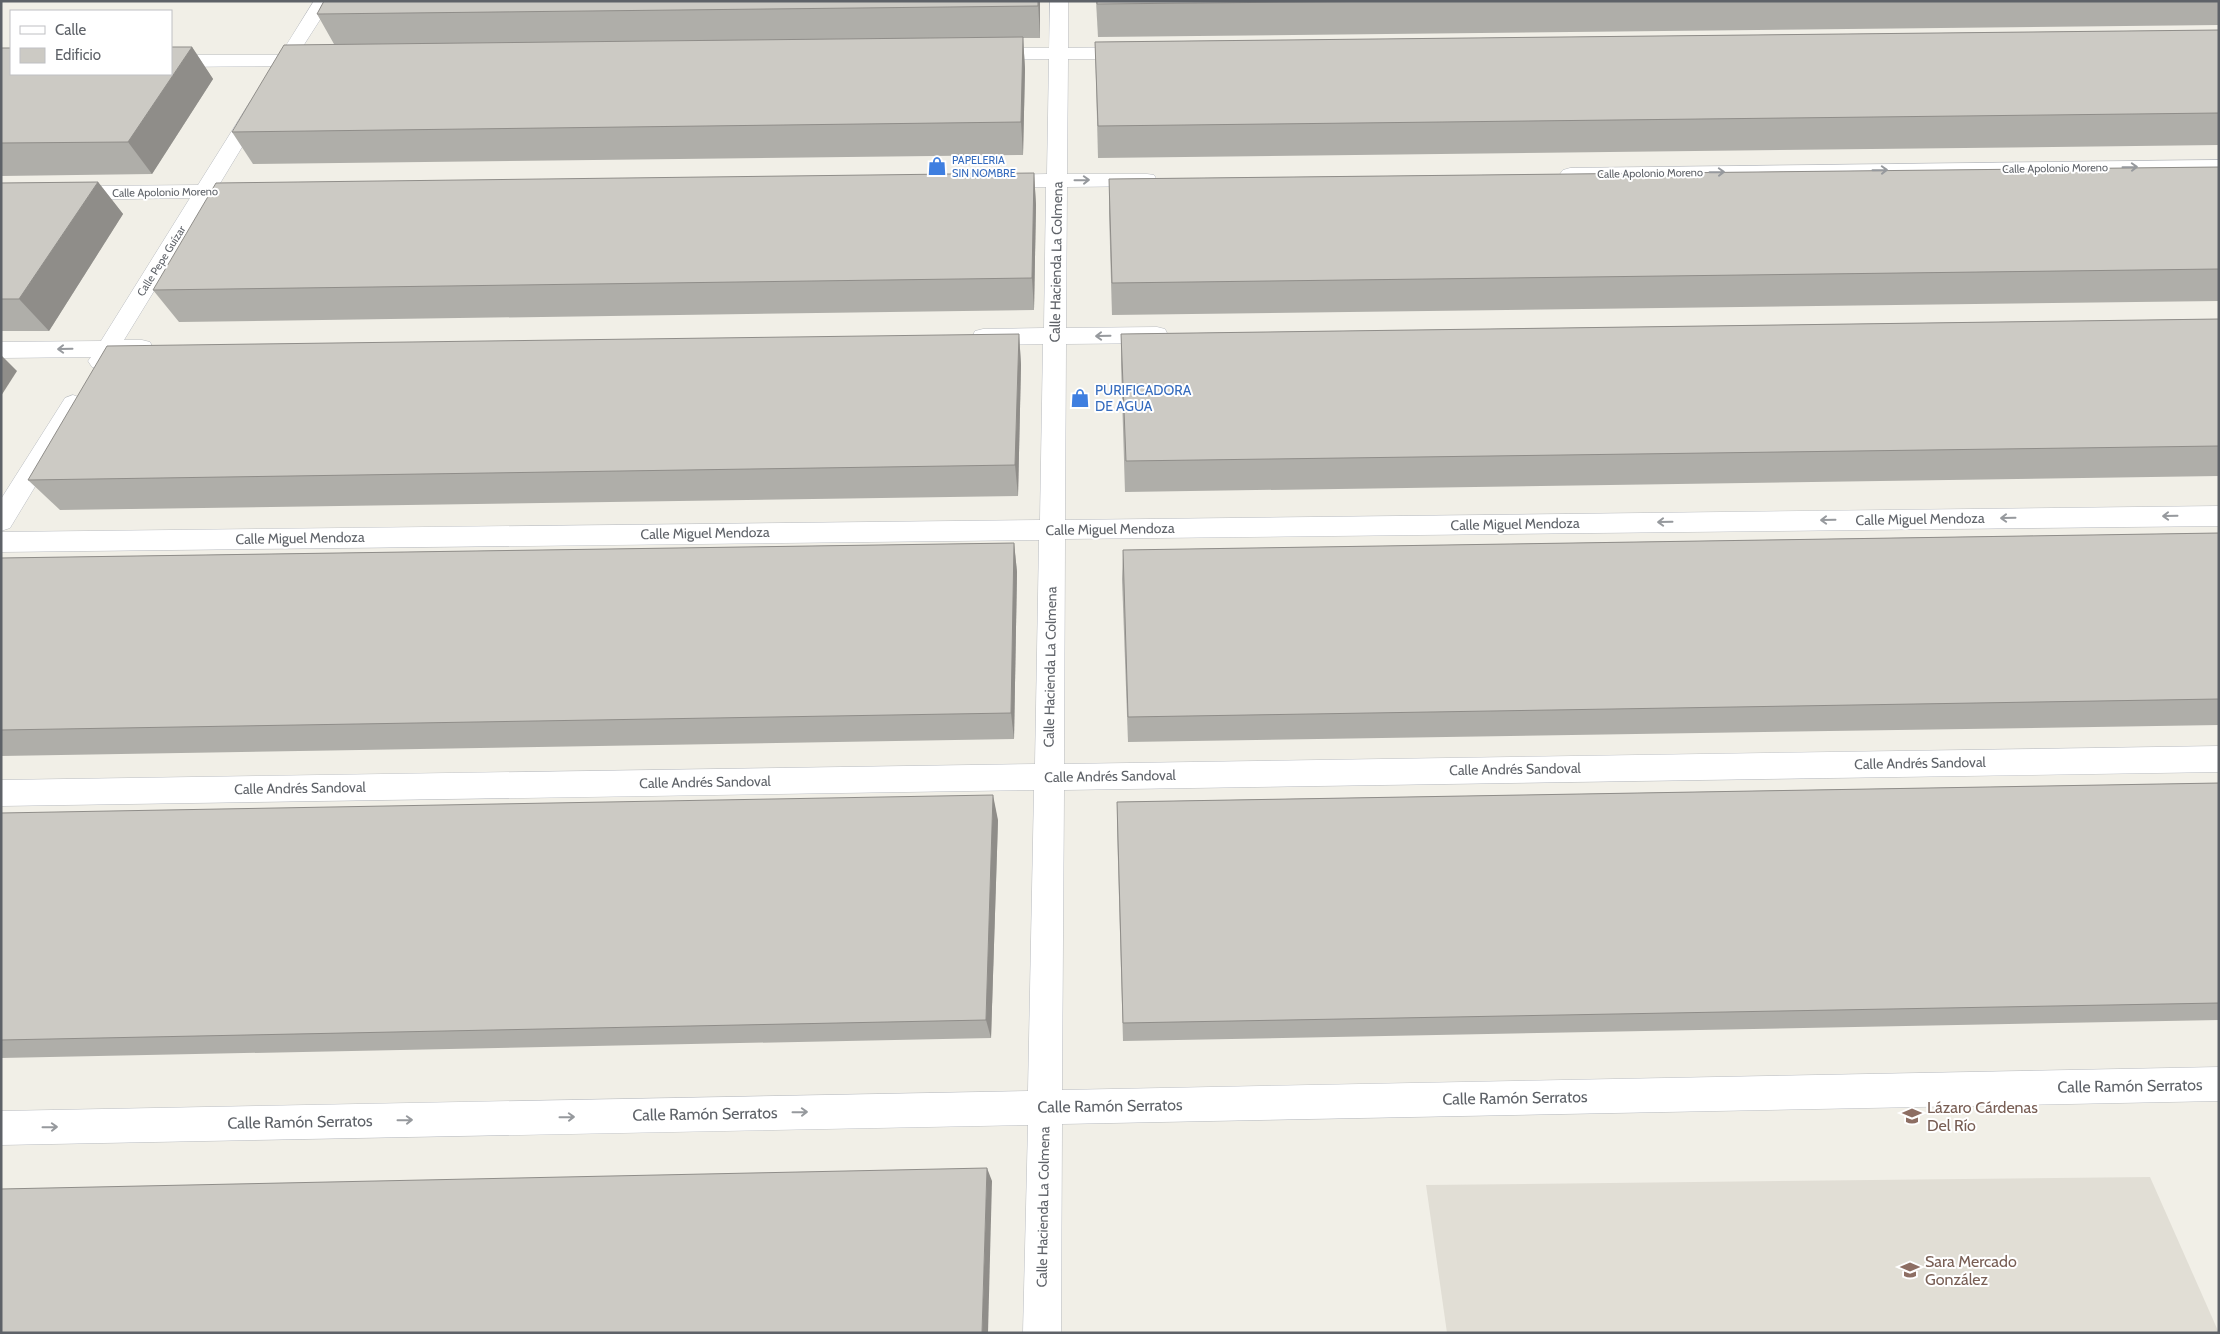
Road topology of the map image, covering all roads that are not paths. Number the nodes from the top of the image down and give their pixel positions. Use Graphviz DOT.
graph roads {
  1 [pos="323,1"];
  2 [pos="1060,1"];
  3 [pos="1148,53"];
  4 [pos="969,54"];
  5 [pos="1059,54"];
  6 [pos="285,60"];
  7 [pos="335,60"];
  8 [pos="172,61"];
  9 [pos="2219,166"];
  10 [pos="1553,174"];
  11 [pos="1166,179"];
  12 [pos="1057,181"];
  13 [pos="977,182"];
  14 [pos="264,191"];
  15 [pos="204,192"];
  16 [pos="1,194"];
  17 [pos="1174,335"];
  18 [pos="1055,336"];
  19 [pos="965,338"];
  20 [pos="108,348"];
  21 [pos="168,348"];
  22 [pos="1,350"];
  23 [pos="2219,516"];
  24 [pos="1,521"];
  25 [pos="1052,529"];
  26 [pos="1,542"];
  27 [pos="2219,759"];
  28 [pos="1049,777"];
  29 [pos="1,793"];
  30 [pos="2219,1084"];
  31 [pos="1045,1107"];
  32 [pos="1,1128"];
  33 [pos="1042,1333"];
  1 -- 6 [label="street, Calle Pepe Guízar"];
  2 -- 5 [label="street, Calle Hacienda La Colmena"];
  3 -- 5 [label="street"];
  4 -- 5 [label="street"];
  5 -- 12 [label="street, Calle Hacienda La Colmena"];
  6 -- 7 [label="street"];
  6 -- 8 [label="street"];
  6 -- 15 [label="street, Calle Pepe Guízar"];
  10 -- 9 [label="street, Calle Apolonio Moreno, one-way"];
  12 -- 11 [label="street, one-way"];
  12 -- 13 [label="street"];
  12 -- 18 [label="street, Calle Hacienda La Colmena"];
  14 -- 15 [label="street, Calle Apolonio Moreno"];
  15 -- 16 [label="street, Calle Apolonio Moreno"];
  15 -- 20 [label="street, Calle Pepe Guízar"];
  17 -- 18 [label="street, one-way"];
  18 -- 19 [label="street"];
  18 -- 25 [label="street, Calle Hacienda La Colmena"];
  20 -- 21 [label="street"];
  20 -- 22 [label="street, one-way"];
  20 -- 24 [label="street, Calle Pepe Guízar"];
  23 -- 25 [label="street, Calle Miguel Mendoza, one-way"];
  25 -- 26 [label="street, Calle Miguel Mendoza"];
  25 -- 28 [label="street, Calle Hacienda La Colmena"];
  27 -- 28 [label="street, Calle Andrés Sandoval"];
  28 -- 29 [label="street, Calle Andrés Sandoval"];
  28 -- 31 [label="street, Calle Hacienda La Colmena"];
  30 -- 31 [label="street, Calle Ramón Serratos"];
  32 -- 31 [label="street, Calle Ramón Serratos, one-way"];
  31 -- 33 [label="street, Calle Hacienda La Colmena"];
}
